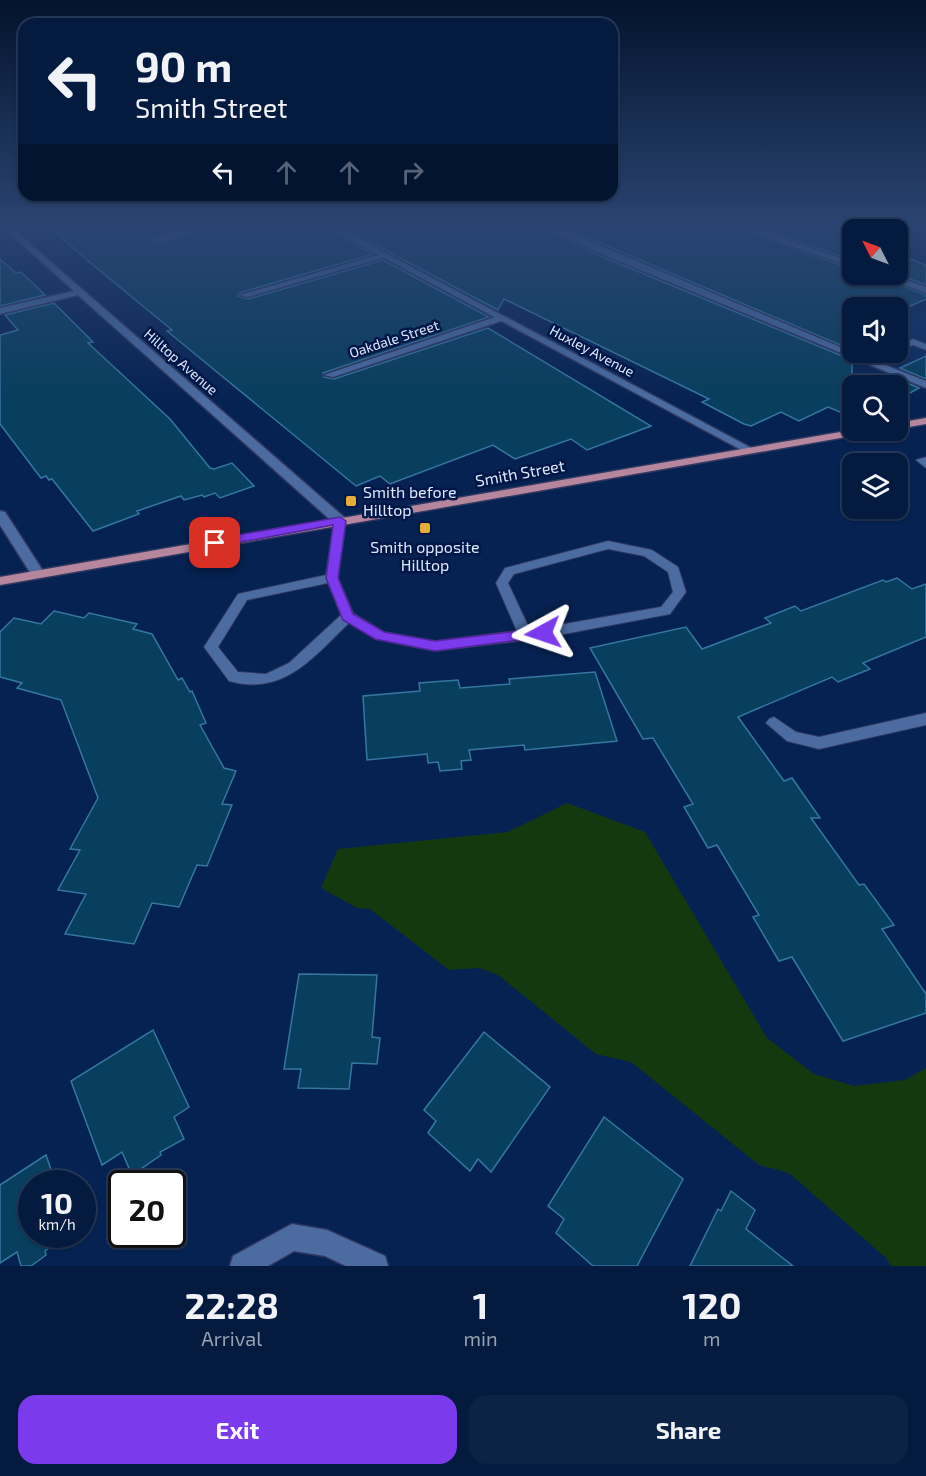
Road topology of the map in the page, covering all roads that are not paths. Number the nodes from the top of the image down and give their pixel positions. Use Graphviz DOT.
graph roads {
  1 [pos="70,283"];
  2 [pos="287,283"];
  3 [pos="436,283"];
  4 [pos="680,283"];
  5 [pos="908,284"];
  6 [pos="926,290"];
  7 [pos="80,292"];
  8 [pos="244,295"];
  9 [pos="0,311"];
  10 [pos="501,318"];
  11 [pos="908,344"];
  12 [pos="926,347"];
  13 [pos="842,350"];
  14 [pos="874,363"];
  15 [pos="329,375"];
  16 [pos="926,385"];
  17 [pos="926,421"];
  18 [pos="908,424"];
  19 [pos="842,435"];
  20 [pos="751,451"];
  21 [pos="926,460"];
  22 [pos="926,465"];
  23 [pos="0,515"];
  24 [pos="340,521"];
  25 [pos="38,574"];
  26 [pos="332,578"];
  27 [pos="0,581"];
  28 [pos="348,616"];
  29 [pos="525,634"];
  30 [pos="926,719"];
  31 [pos="774,723"];
  32 [pos="243,1266"];
  33 [pos="375,1266"];
  1 -- 7 [label="street, Hilltop Avenue"];
  2 -- 8 [label="street"];
  3 -- 10 [label="street, Huxley Avenue"];
  4 -- 13 [label="street"];
  5 -- 6 [label="street"];
  7 -- 9 [label="street"];
  7 -- 24 [label="street, Hilltop Avenue"];
  10 -- 15 [label="street, Oakdale Street"];
  10 -- 20 [label="street, Huxley Avenue"];
  11 -- 12 [label="lane"];
  14 -- 16 [label="street"];
  17 -- 18 [label="main road"];
  19 -- 20 [label="main road, Smith Street"];
  20 -- 24 [label="main road, Smith Street"];
  21 -- 22 [label="lane"];
  23 -- 25 [label="street"];
  24 -- 25 [label="main road, Smith Street"];
  24 -- 26 [label="lane"];
  25 -- 27 [label="main road, Smith Street"];
  26 -- 28 [label="lane"];
  26 -- 28 [label="lane"];
  28 -- 29 [label="lane"];
  29 -- 29 [label="lane"];
  30 -- 31 [label="lane"];
  32 -- 33 [label="street"];
}
